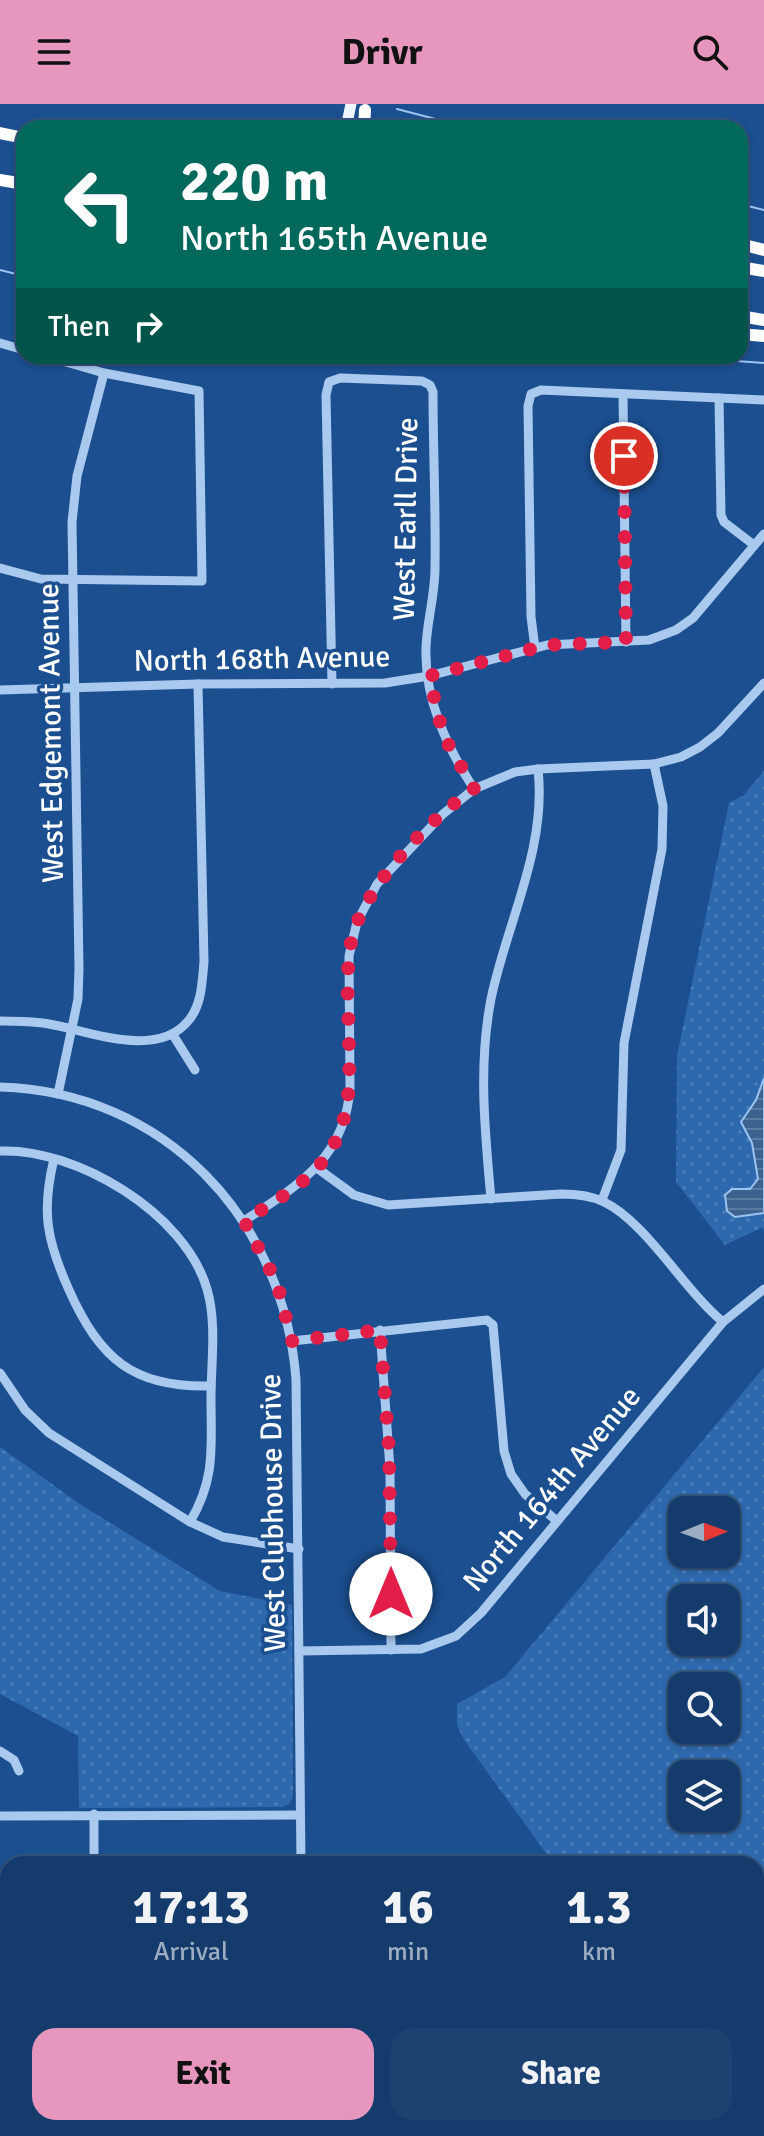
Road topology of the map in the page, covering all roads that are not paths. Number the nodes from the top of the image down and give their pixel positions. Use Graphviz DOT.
graph roads {
  1 [pos="73,364"];
  2 [pos="104,373"];
  3 [pos="623,394"];
  4 [pos="719,398"];
  5 [pos="764,400"];
  6 [pos="764,534"];
  7 [pos="754,545"];
  8 [pos="0,568"];
  9 [pos="72,581"];
  10 [pos="626,642"];
  11 [pos="535,648"];
  12 [pos="429,676"];
  13 [pos="764,683"];
  14 [pos="198,684"];
  15 [pos="332,684"];
  16 [pos="74,687"];
  17 [pos="0,690"];
  18 [pos="654,764"];
  19 [pos="538,769"];
  20 [pos="474,789"];
  21 [pos="0,1021"];
  22 [pos="72,1030"];
  23 [pos="173,1035"];
  24 [pos="195,1070"];
  25 [pos="0,1087"];
  26 [pos="58,1094"];
  27 [pos="0,1151"];
  28 [pos="54,1159"];
  29 [pos="317,1168"];
  30 [pos="491,1199"];
  31 [pos="602,1200"];
  32 [pos="244,1221"];
  33 [pos="764,1289"];
  34 [pos="723,1322"];
  35 [pos="380,1330"];
  36 [pos="292,1341"];
  37 [pos="0,1373"];
  38 [pos="211,1386"];
  39 [pos="557,1521"];
  40 [pos="190,1522"];
  41 [pos="299,1549"];
  42 [pos="391,1650"];
  43 [pos="299,1651"];
  44 [pos="0,1751"];
  45 [pos="19,1771"];
  46 [pos="94,1814"];
  47 [pos="300,1815"];
  48 [pos="0,1816"];
  49 [pos="94,1856"];
  50 [pos="301,1856"];
  1 -- 2 [label="street"];
  2 -- 9 [label="street, West Edgemont Avenue"];
  2 -- 9 [label="street"];
  3 -- 4 [label="street"];
  3 -- 10 [label="street"];
  3 -- 11 [label="street"];
  4 -- 5 [label="street"];
  4 -- 7 [label="street"];
  6 -- 7 [label="street, North 168th Avenue"];
  7 -- 10 [label="street, North 168th Avenue"];
  8 -- 9 [label="street"];
  9 -- 16 [label="street, West Edgemont Avenue"];
  10 -- 11 [label="street, North 168th Avenue"];
  11 -- 12 [label="street, North 168th Avenue"];
  12 -- 15 [label="street, North 168th Avenue"];
  12 -- 15 [label="street, West Earll Drive"];
  12 -- 20 [label="street, West Earll Drive"];
  13 -- 18 [label="street"];
  14 -- 15 [label="street, North 168th Avenue"];
  14 -- 16 [label="street, North 168th Avenue"];
  14 -- 23 [label="street"];
  16 -- 17 [label="street, North 168th Avenue"];
  16 -- 22 [label="street, West Edgemont Avenue"];
  18 -- 19 [label="street"];
  18 -- 31 [label="street"];
  19 -- 20 [label="street"];
  19 -- 30 [label="street"];
  20 -- 29 [label="street"];
  21 -- 22 [label="street"];
  22 -- 23 [label="street"];
  22 -- 26 [label="street, West Edgemont Avenue"];
  23 -- 24 [label="street"];
  25 -- 26 [label="street, West Clubhouse Drive"];
  26 -- 32 [label="street, West Clubhouse Drive"];
  27 -- 28 [label="street"];
  28 -- 38 [label="street"];
  28 -- 38 [label="street"];
  29 -- 30 [label="street"];
  29 -- 32 [label="street"];
  30 -- 31 [label="street"];
  31 -- 34 [label="street"];
  32 -- 36 [label="street, West Clubhouse Drive"];
  33 -- 34 [label="street, North 164th Avenue"];
  34 -- 39 [label="street, North 164th Avenue"];
  35 -- 36 [label="street"];
  35 -- 39 [label="street"];
  35 -- 42 [label="street"];
  36 -- 41 [label="street, West Clubhouse Drive"];
  37 -- 40 [label="street"];
  38 -- 40 [label="street"];
  39 -- 42 [label="street, North 164th Avenue"];
  40 -- 41 [label="street"];
  41 -- 43 [label="street, West Clubhouse Drive"];
  42 -- 43 [label="street, North 164th Avenue"];
  43 -- 47 [label="street, West Clubhouse Drive"];
  44 -- 45 [label="street"];
  46 -- 47 [label="street"];
  46 -- 48 [label="street"];
  46 -- 49 [label="street"];
  47 -- 50 [label="street, West Clubhouse Drive"];
}
